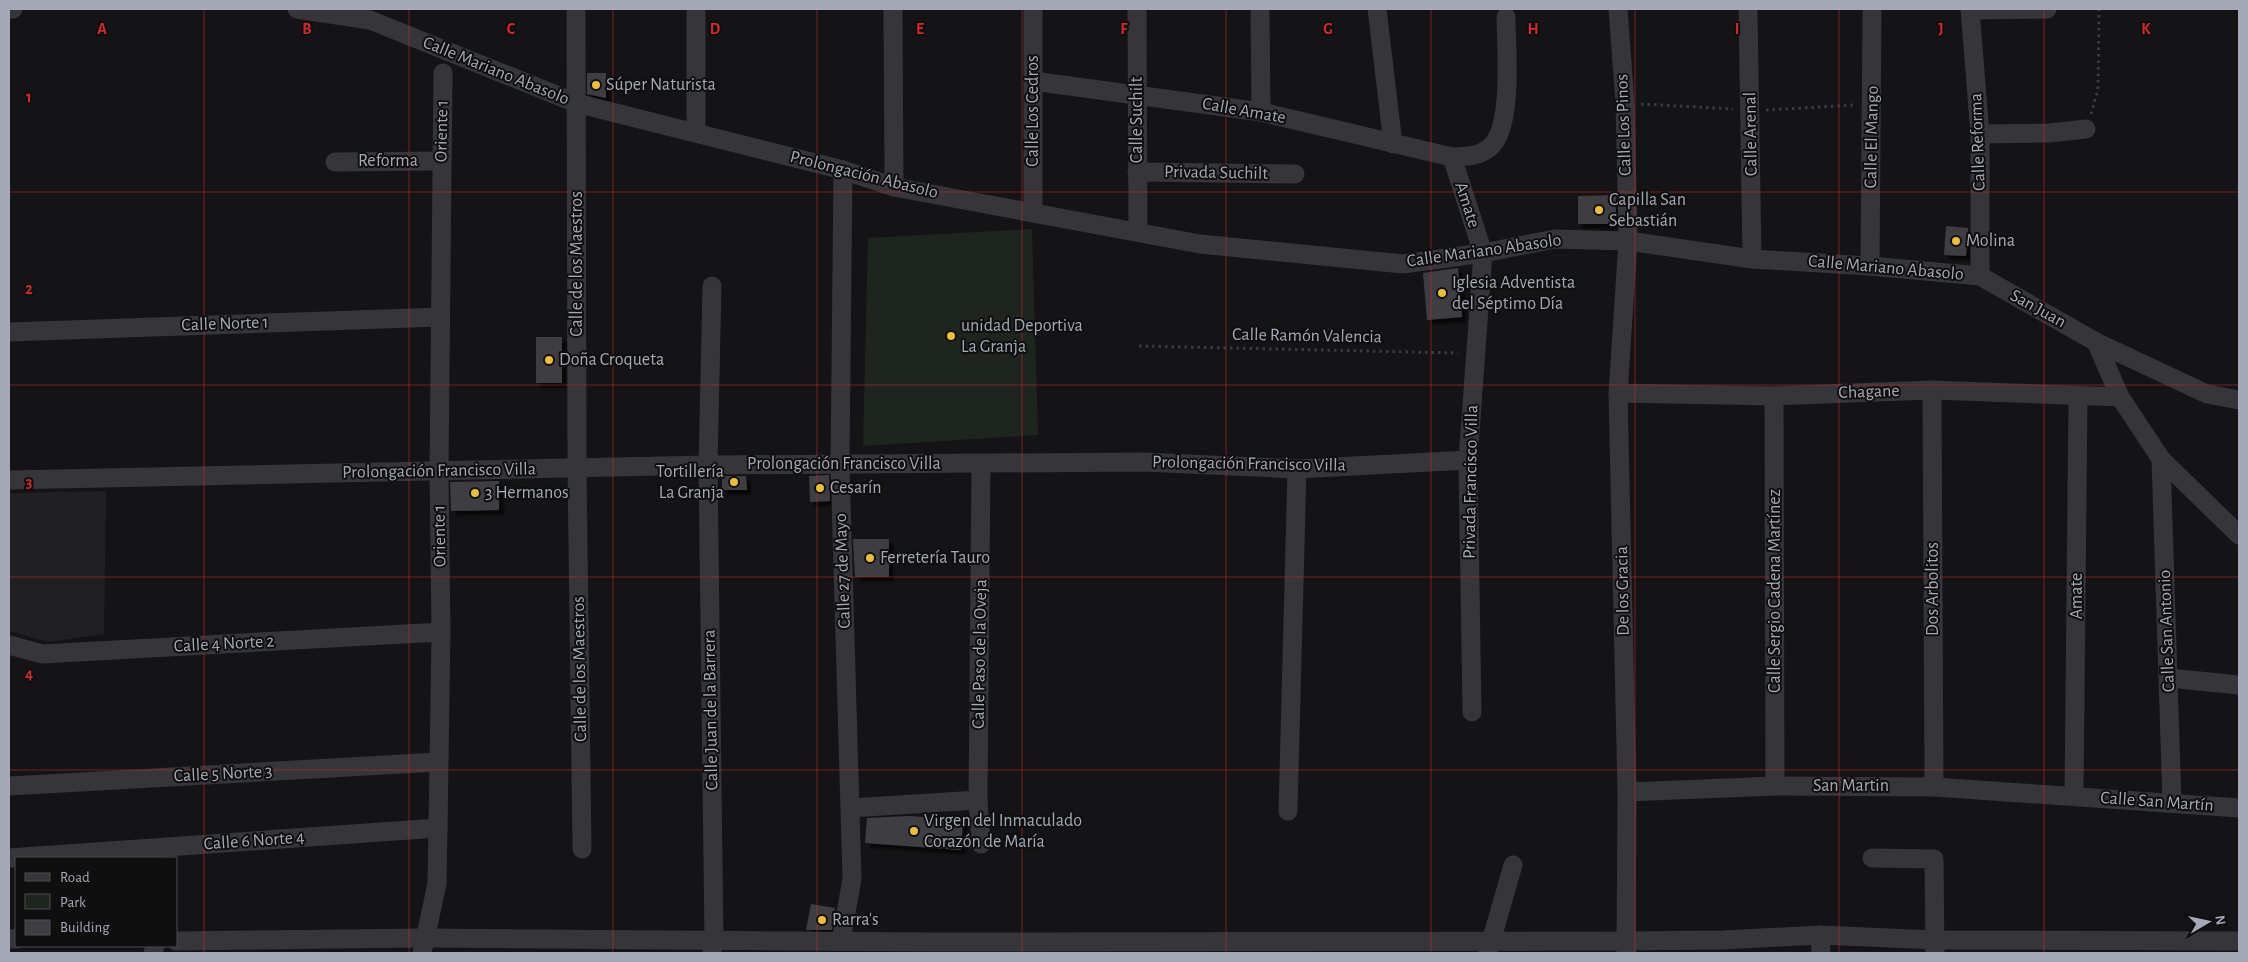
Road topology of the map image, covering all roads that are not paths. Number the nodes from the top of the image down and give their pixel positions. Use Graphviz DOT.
graph roads {
  1 [pos="9,9"];
  2 [pos="13,9"];
  3 [pos="297,9"];
  4 [pos="576,9"];
  5 [pos="696,9"];
  6 [pos="893,9"];
  7 [pos="1033,9"];
  8 [pos="1137,9"];
  9 [pos="1260,9"];
  10 [pos="1377,9"];
  11 [pos="1618,9"];
  12 [pos="1748,9"];
  13 [pos="1872,9"];
  14 [pos="1970,9"];
  15 [pos="2047,9"];
  16 [pos="372,14"];
  17 [pos="1506,17"];
  18 [pos="443,73"];
  19 [pos="1033,81"];
  20 [pos="1138,94"];
  21 [pos="576,103"];
  22 [pos="1261,112"];
  23 [pos="2086,129"];
  24 [pos="696,133"];
  25 [pos="1980,134"];
  26 [pos="1394,144"];
  27 [pos="1452,157"];
  28 [pos="442,161"];
  29 [pos="335,162"];
  30 [pos="843,170"];
  31 [pos="1137,172"];
  32 [pos="1295,174"];
  33 [pos="894,186"];
  34 [pos="1033,213"];
  35 [pos="1138,231"];
  36 [pos="1628,241"];
  37 [pos="1483,253"];
  38 [pos="1752,258"];
  39 [pos="1870,266"];
  40 [pos="1980,276"];
  41 [pos="712,286"];
  42 [pos="440,317"];
  43 [pos="9,332"];
  44 [pos="2096,342"];
  45 [pos="1932,390"];
  46 [pos="1618,394"];
  47 [pos="1774,396"];
  48 [pos="2078,397"];
  49 [pos="2120,397"];
  50 [pos="2239,400"];
  51 [pos="2161,459"];
  52 [pos="1468,460"];
  53 [pos="981,463"];
  54 [pos="840,464"];
  55 [pos="708,465"];
  56 [pos="577,468"];
  57 [pos="1297,469"];
  58 [pos="439,470"];
  59 [pos="9,480"];
  60 [pos="2239,535"];
  61 [pos="441,632"];
  62 [pos="9,645"];
  63 [pos="2169,678"];
  64 [pos="2239,685"];
  65 [pos="1472,712"];
  66 [pos="438,762"];
  67 [pos="9,786"];
  68 [pos="1775,786"];
  69 [pos="1934,787"];
  70 [pos="1627,792"];
  71 [pos="2074,796"];
  72 [pos="978,800"];
  73 [pos="2172,803"];
  74 [pos="850,808"];
  75 [pos="2239,808"];
  76 [pos="1288,811"];
  77 [pos="438,828"];
  78 [pos="981,844"];
  79 [pos="582,849"];
  80 [pos="23,857"];
  81 [pos="1872,858"];
  82 [pos="1514,864"];
  83 [pos="178,941"];
  84 [pos="841,941"];
  85 [pos="1821,944"];
  86 [pos="424,945"];
  87 [pos="2232,945"];
  88 [pos="2029,946"];
  89 [pos="713,947"];
  90 [pos="1489,947"];
  91 [pos="1626,947"];
  92 [pos="1723,947"];
  93 [pos="1935,947"];
  94 [pos="2133,947"];
  95 [pos="936,948"];
  96 [pos="1209,948"];
  1 -- 2 [label="street"];
  3 -- 16 [label="street, Calle Mariano Abasolo"];
  4 -- 21 [label="street, Calle de los Maestros"];
  5 -- 24 [label="street"];
  6 -- 33 [label="street"];
  7 -- 19 [label="street, Calle Los Cedros"];
  8 -- 20 [label="street, Calle Suchilt"];
  9 -- 22 [label="street"];
  10 -- 26 [label="street"];
  11 -- 36 [label="street, Calle Los Pinos"];
  12 -- 38 [label="street, Calle Arenal"];
  13 -- 39 [label="street, Calle El Mango"];
  14 -- 15 [label="street"];
  14 -- 25 [label="street, Calle Reforma"];
  16 -- 21 [label="street, Calle Mariano Abasolo"];
  17 -- 27 [label="street, Calle Amate"];
  18 -- 28 [label="street, Oriente 1"];
  19 -- 20 [label="street, Calle Amate"];
  19 -- 34 [label="street, Calle Los Cedros"];
  20 -- 22 [label="street, Calle Amate"];
  20 -- 31 [label="street, Calle Suchilt"];
  21 -- 24 [label="street, Calle Mariano Abasolo"];
  21 -- 56 [label="street, Calle de los Maestros"];
  22 -- 26 [label="street, Calle Amate"];
  23 -- 25 [label="street"];
  24 -- 30 [label="street, Prolongación Abasolo"];
  25 -- 40 [label="street, Calle Reforma"];
  26 -- 27 [label="street, Calle Amate"];
  27 -- 37 [label="street, Amate"];
  28 -- 29 [label="street, Reforma"];
  28 -- 42 [label="street, Oriente 1"];
  30 -- 33 [label="street, Prolongación Abasolo"];
  30 -- 54 [label="street, Calle 27 de Mayo"];
  31 -- 32 [label="street, Privada Suchilt"];
  31 -- 35 [label="street, Calle Suchilt"];
  33 -- 34 [label="street, Prolongación Abasolo"];
  34 -- 35 [label="street, Prolongación Abasolo"];
  35 -- 37 [label="street, Calle Mariano Abasolo"];
  36 -- 37 [label="street, Calle Mariano Abasolo"];
  36 -- 38 [label="street, Calle Mariano Abasolo"];
  36 -- 46 [label="street, De los Gracia"];
  37 -- 52 [label="street, Privada Francisco Villa"];
  38 -- 39 [label="street, Calle Mariano Abasolo"];
  39 -- 40 [label="street, Calle Mariano Abasolo"];
  40 -- 44 [label="street, San Juan"];
  41 -- 55 [label="street, Calle Juan de la Barrera"];
  42 -- 43 [label="street, Calle Norte 1"];
  42 -- 58 [label="street, Oriente 1"];
  44 -- 49 [label="street"];
  44 -- 50 [label="street"];
  45 -- 47 [label="street, Chagane"];
  45 -- 48 [label="street, Chagane"];
  45 -- 69 [label="street, Dos Arbolitos"];
  46 -- 47 [label="street, Chagane"];
  46 -- 70 [label="street, De los Gracia"];
  47 -- 68 [label="street, Calle Sergio Cadena Martínez"];
  48 -- 49 [label="street, Chagane"];
  48 -- 71 [label="street, Amate"];
  49 -- 51 [label="street"];
  51 -- 60 [label="street"];
  51 -- 63 [label="street, Calle San Antonio"];
  52 -- 57 [label="street, Prolongación Francisco Villa"];
  52 -- 65 [label="street, Privada Francisco Villa"];
  53 -- 54 [label="street, Prolongación Francisco Villa"];
  53 -- 57 [label="street, Prolongación Francisco Villa"];
  53 -- 72 [label="street, Calle Paso de la Oveja"];
  54 -- 55 [label="street, Prolongación Francisco Villa"];
  54 -- 74 [label="street, Calle 27 de Mayo"];
  55 -- 56 [label="street, Prolongación Francisco Villa"];
  55 -- 89 [label="street, Calle Juan de la Barrera"];
  56 -- 58 [label="street, Prolongación Francisco Villa"];
  56 -- 79 [label="street, Calle de los Maestros"];
  57 -- 76 [label="street"];
  58 -- 59 [label="street, Prolongación Francisco Villa"];
  58 -- 61 [label="street, Oriente 1"];
  61 -- 62 [label="street, Calle 4 Norte 2"];
  61 -- 66 [label="street, Oriente 1"];
  63 -- 64 [label="street"];
  63 -- 73 [label="street, Calle San Antonio"];
  66 -- 67 [label="street, Calle 5 Norte 3"];
  66 -- 77 [label="street, Oriente 1"];
  68 -- 69 [label="street, San Martin"];
  68 -- 70 [label="street, San Martin"];
  69 -- 71 [label="street, San Martin"];
  70 -- 91 [label="street, De los Gracia"];
  71 -- 73 [label="street, Calle San Martín"];
  72 -- 74 [label="street"];
  72 -- 78 [label="street, Calle Paso de la Oveja"];
  73 -- 75 [label="street, Calle San Martín"];
  74 -- 84 [label="street, Calle 27 de Mayo"];
  77 -- 80 [label="street, Calle 6 Norte 4"];
  77 -- 86 [label="street, Oriente 1"];
  81 -- 93 [label="street"];
  82 -- 90 [label="street"];
  83 -- 86 [label="street"];
  84 -- 89 [label="street"];
  84 -- 95 [label="street"];
  85 -- 92 [label="street"];
  85 -- 93 [label="street"];
  86 -- 89 [label="street"];
  87 -- 94 [label="street"];
  88 -- 93 [label="street"];
  88 -- 94 [label="street"];
  90 -- 91 [label="street"];
  90 -- 96 [label="street"];
  91 -- 92 [label="street"];
  95 -- 96 [label="street"];
}
